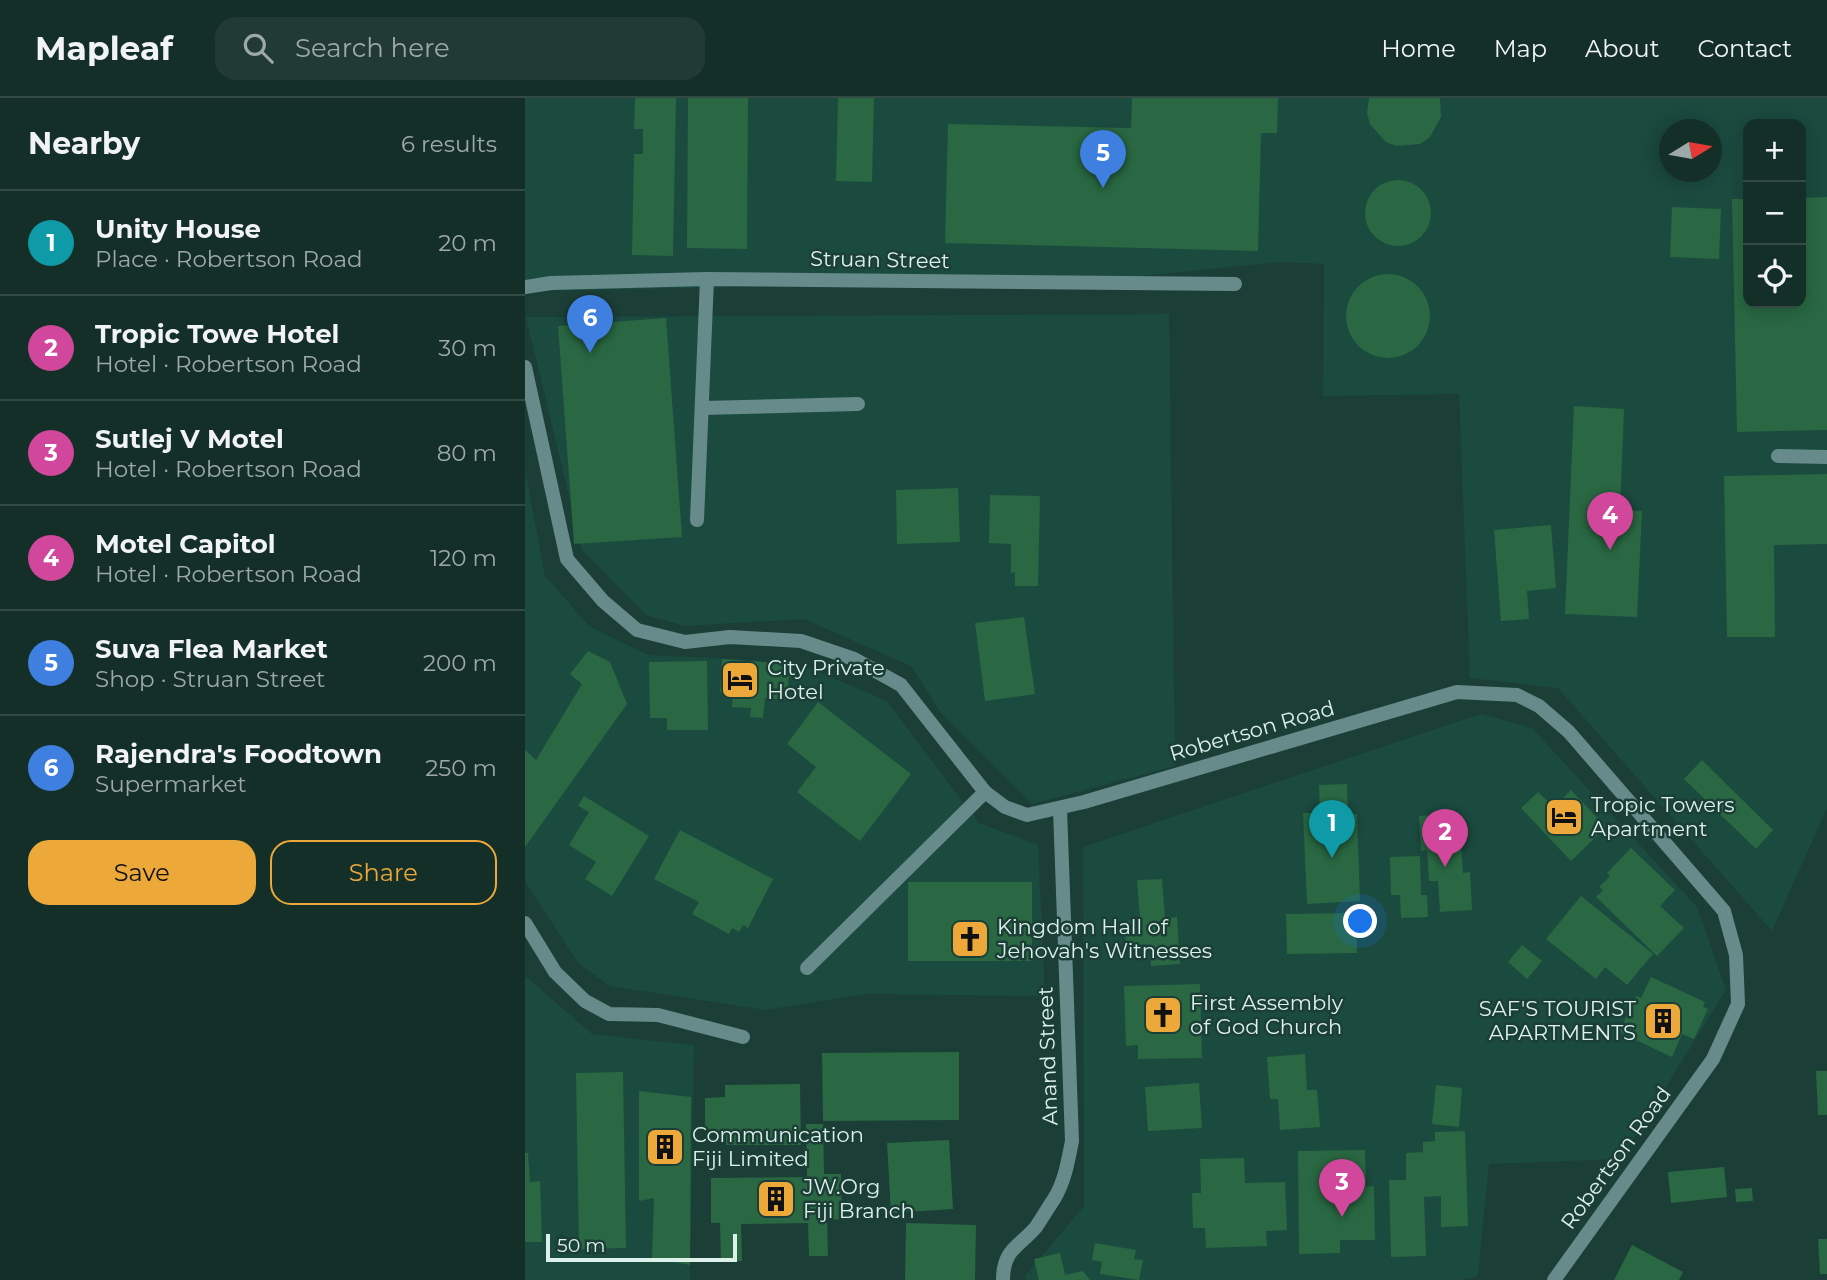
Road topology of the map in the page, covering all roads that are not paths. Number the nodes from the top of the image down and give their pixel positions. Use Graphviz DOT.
graph roads {
  1 [pos="707,279"];
  2 [pos="1235,284"];
  3 [pos="525,287"];
  4 [pos="525,367"];
  5 [pos="858,404"];
  6 [pos="702,408"];
  7 [pos="1778,456"];
  8 [pos="1827,457"];
  9 [pos="697,520"];
  10 [pos="985,792"];
  11 [pos="1060,809"];
  12 [pos="525,923"];
  13 [pos="807,968"];
  14 [pos="743,1037"];
  15 [pos="1003,1280"];
  16 [pos="1554,1280"];
  1 -- 2 [label="street, Struan Street"];
  1 -- 3 [label="street, Struan Street"];
  1 -- 6 [label="street"];
  4 -- 10 [label="street, Robertson Road"];
  5 -- 6 [label="street"];
  6 -- 9 [label="street"];
  7 -- 8 [label="street"];
  10 -- 11 [label="street, Robertson Road"];
  10 -- 13 [label="street"];
  11 -- 15 [label="street, Anand Street"];
  11 -- 16 [label="street, Robertson Road"];
  12 -- 14 [label="street"];
}
